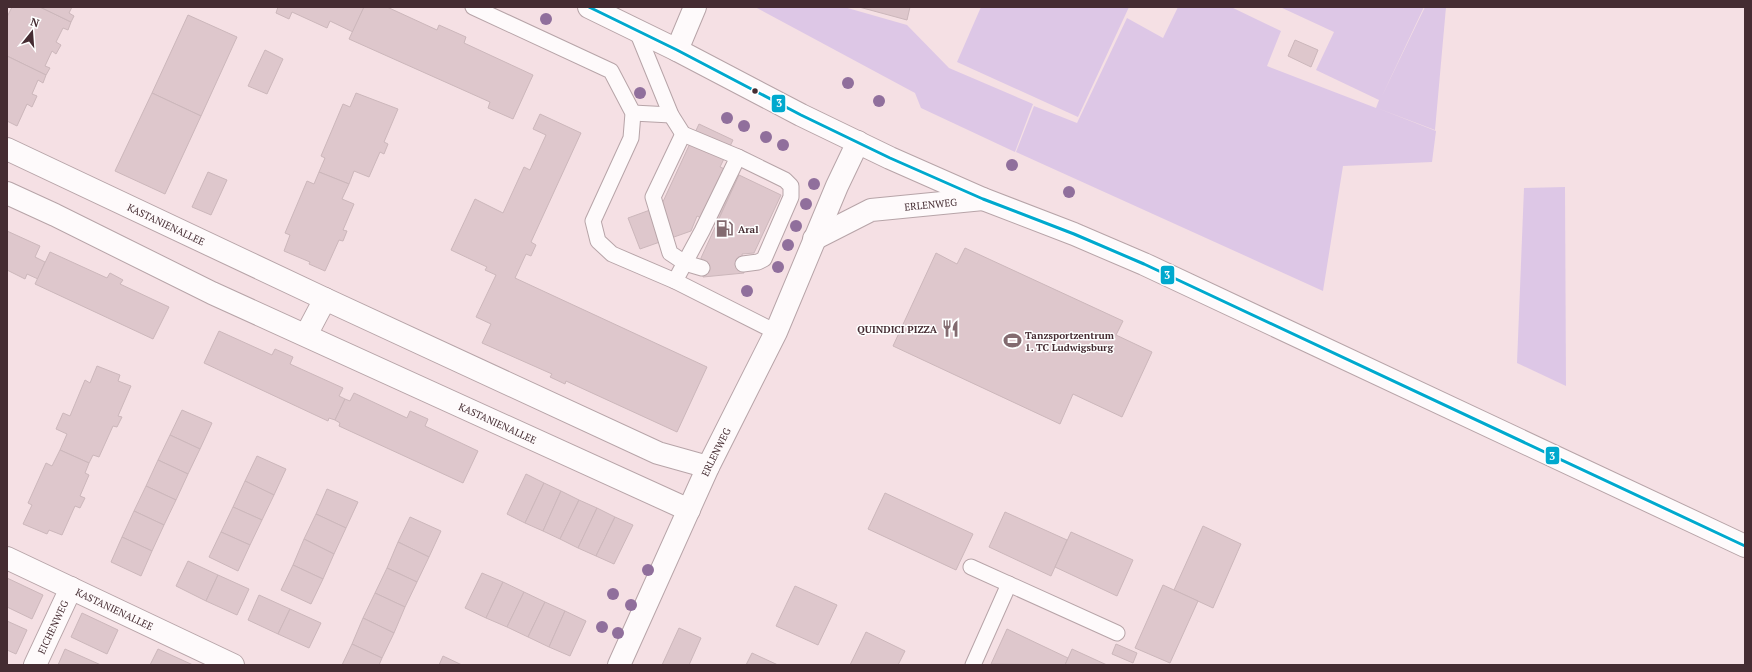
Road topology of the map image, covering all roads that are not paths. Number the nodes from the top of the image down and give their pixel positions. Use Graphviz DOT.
graph roads {
  1 [pos="473,7"];
  2 [pos="589,7"];
  3 [pos="695,7"];
  4 [pos="636,29"];
  5 [pos="677,50"];
  6 [pos="633,113"];
  7 [pos="671,115"];
  8 [pos="683,134"];
  9 [pos="858,142"];
  10 [pos="7,149"];
  11 [pos="738,157"];
  12 [pos="7,193"];
  13 [pos="983,199"];
  14 [pos="814,239"];
  15 [pos="684,263"];
  16 [pos="743,264"];
  17 [pos="702,268"];
  18 [pos="675,281"];
  19 [pos="325,299"];
  20 [pos="776,332"];
  21 [pos="306,335"];
  22 [pos="708,467"];
  23 [pos="690,510"];
  24 [pos="1745,546"];
  25 [pos="7,558"];
  26 [pos="971,567"];
  27 [pos="1009,584"];
  28 [pos="71,588"];
  29 [pos="1117,633"];
  30 [pos="225,663"];
  31 [pos="35,665"];
  32 [pos="619,665"];
  33 [pos="973,665"];
  1 -- 6 [label="lane"];
  2 -- 4 [label="street"];
  3 -- 5 [label="street"];
  4 -- 5 [label="street"];
  4 -- 7 [label="lane"];
  5 -- 9 [label="street"];
  6 -- 7 [label="lane"];
  6 -- 18 [label="lane"];
  7 -- 8 [label="lane"];
  8 -- 11 [label="lane"];
  8 -- 15 [label="lane"];
  9 -- 13 [label="street"];
  9 -- 14 [label="street, ERLENWEG"];
  10 -- 19 [label="street, KASTANIENALLEE"];
  11 -- 15 [label="lane"];
  11 -- 16 [label="lane"];
  12 -- 21 [label="street, KASTANIENALLEE"];
  13 -- 14 [label="street, ERLENWEG"];
  13 -- 24 [label="street"];
  14 -- 20 [label="street, ERLENWEG"];
  15 -- 17 [label="lane"];
  15 -- 18 [label="lane"];
  18 -- 20 [label="lane"];
  19 -- 21 [label="street"];
  19 -- 22 [label="street, KASTANIENALLEE"];
  20 -- 22 [label="street, ERLENWEG"];
  21 -- 23 [label="street, KASTANIENALLEE"];
  22 -- 23 [label="street, ERLENWEG"];
  23 -- 32 [label="street, ERLENWEG"];
  25 -- 28 [label="street, KASTANIENALLEE"];
  26 -- 27 [label="lane"];
  27 -- 29 [label="lane"];
  27 -- 33 [label="lane"];
  28 -- 30 [label="street, KASTANIENALLEE"];
  28 -- 31 [label="street, EICHENWEG"];
}
